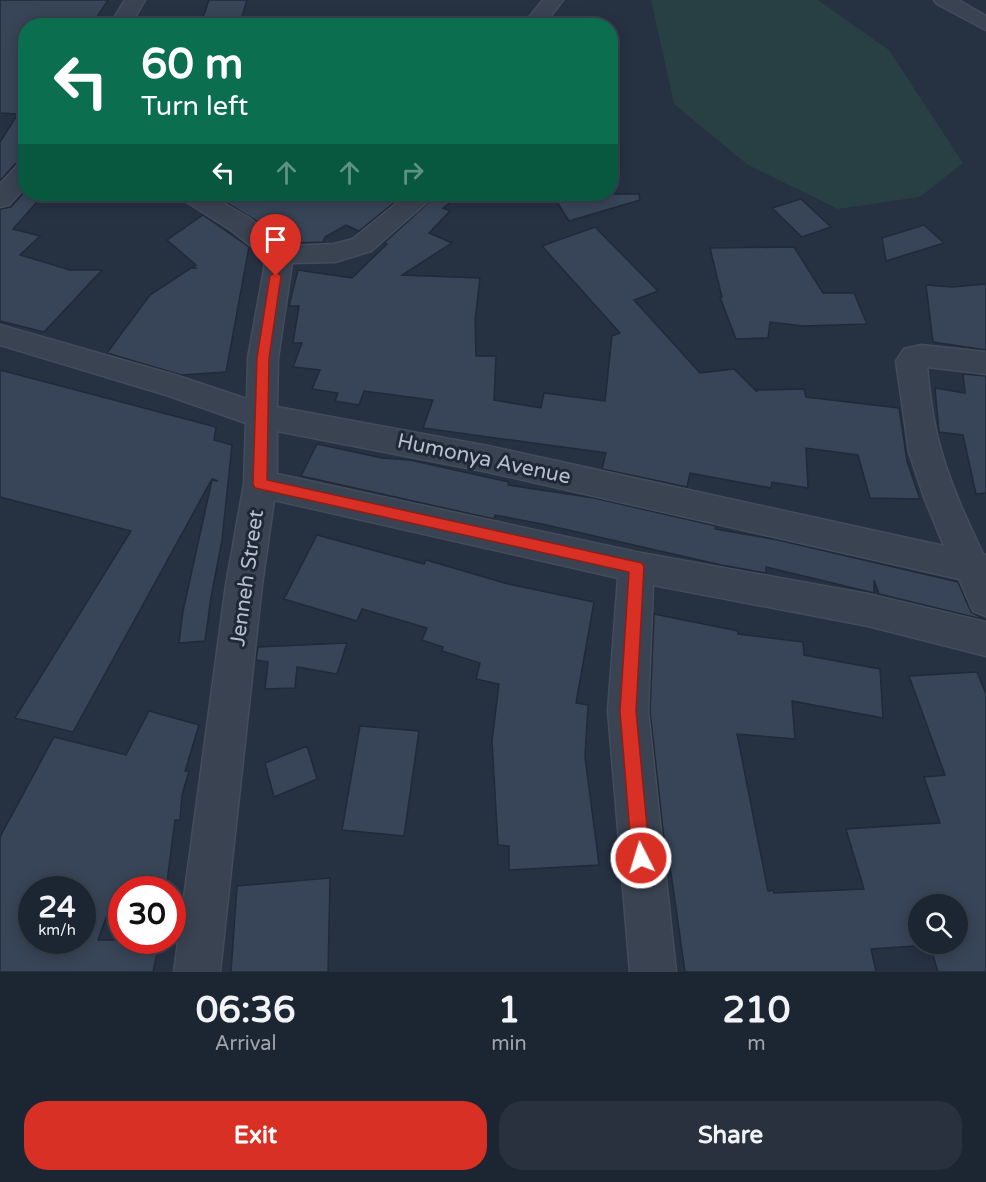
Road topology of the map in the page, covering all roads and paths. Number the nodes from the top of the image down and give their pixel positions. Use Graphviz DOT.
graph roads {
  1 [pos="135,0"];
  2 [pos="553,0"];
  3 [pos="944,0"];
  4 [pos="124,18"];
  5 [pos="538,18"];
  6 [pos="986,24"];
  7 [pos="18,180"];
  8 [pos="0,199"];
  9 [pos="202,201"];
  10 [pos="415,201"];
  11 [pos="279,255"];
  12 [pos="0,335"];
  13 [pos="986,363"];
  14 [pos="260,416"];
  15 [pos="260,484"];
  16 [pos="636,567"];
  17 [pos="979,568"];
  18 [pos="986,600"];
  19 [pos="986,639"];
  20 [pos="197,972"];
  21 [pos="653,972"];
  1 -- 4 [label="street"];
  2 -- 5 [label="street"];
  3 -- 6 [label="street"];
  7 -- 8 [label="street"];
  9 -- 11 [label="street"];
  10 -- 11 [label="street"];
  11 -- 14 [label="street, Jenneh Street"];
  12 -- 14 [label="street, Humonya Avenue"];
  13 -- 17 [label="street"];
  14 -- 15 [label="street, Jenneh Street"];
  14 -- 17 [label="street, Humonya Avenue"];
  15 -- 16 [label="street"];
  15 -- 20 [label="street, Jenneh Street"];
  16 -- 19 [label="street"];
  16 -- 21 [label="street"];
  17 -- 18 [label="street"];
}
